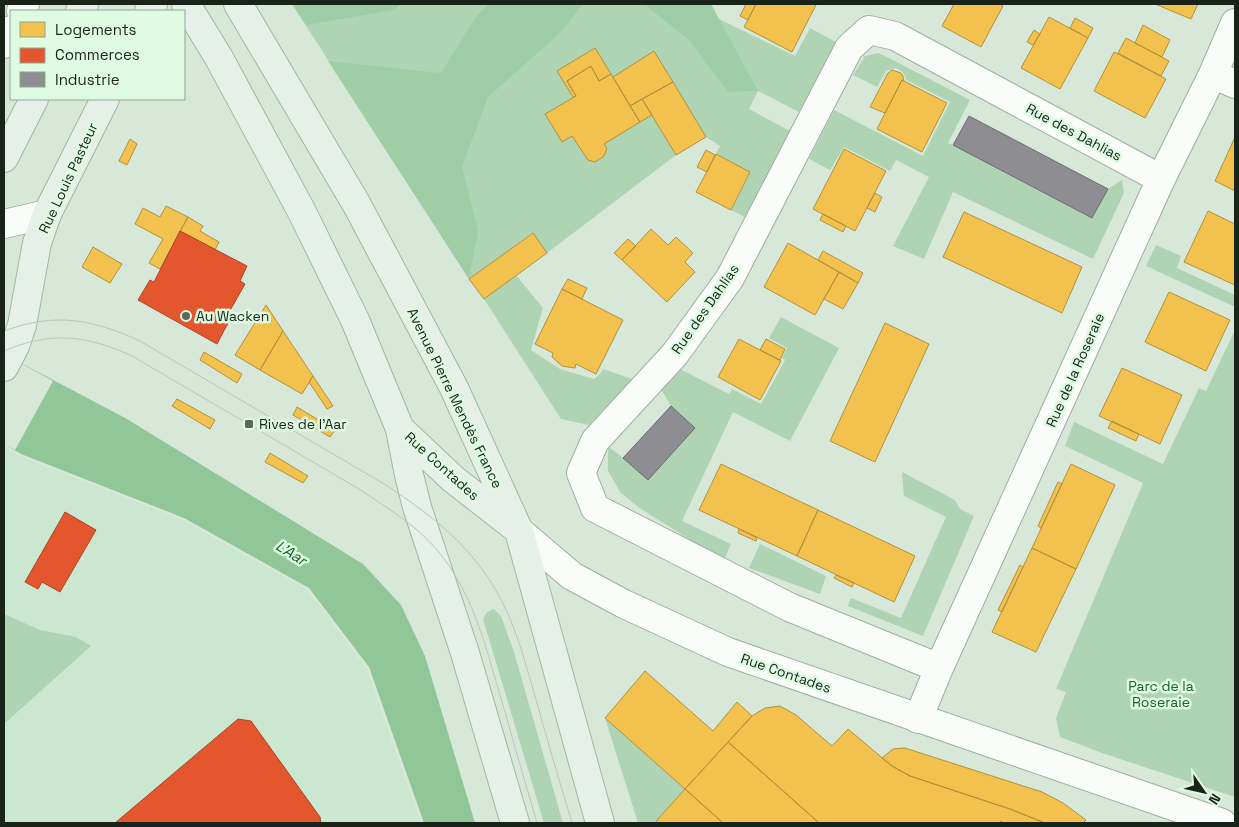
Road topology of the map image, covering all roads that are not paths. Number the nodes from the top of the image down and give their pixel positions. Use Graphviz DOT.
graph roads {
  1 [pos="186,4"];
  2 [pos="238,4"];
  3 [pos="1235,23"];
  4 [pos="10,32"];
  5 [pos="4,44"];
  6 [pos="1224,79"];
  7 [pos="33,100"];
  8 [pos="105,100"];
  9 [pos="4,158"];
  10 [pos="1161,179"];
  11 [pos="47,214"];
  12 [pos="4,224"];
  13 [pos="10,357"];
  14 [pos="400,429"];
  15 [pos="519,531"];
  16 [pos="939,668"];
  17 [pos="918,719"];
  18 [pos="515,823"];
  19 [pos="600,823"];
  20 [pos="1222,823"];
  1 -- 14 [label="main road"];
  2 -- 15 [label="main road, Avenue Pierre Mendès France"];
  3 -- 6 [label="street, Rue de la Roseraie"];
  4 -- 5 [label="street"];
  6 -- 10 [label="street, Rue de la Roseraie"];
  7 -- 9 [label="main road"];
  8 -- 11 [label="main road, Rue Louis Pasteur"];
  10 -- 16 [label="street, Rue de la Roseraie"];
  10 -- 16 [label="street, Rue des Dahlias"];
  11 -- 12 [label="street"];
  11 -- 13 [label="main road, Rue Louis Pasteur"];
  14 -- 15 [label="main road, Rue Contades"];
  14 -- 18 [label="main road"];
  15 -- 17 [label="street, Rue Contades"];
  15 -- 19 [label="main road, Avenue Pierre Mendès France"];
  16 -- 17 [label="street, Rue de la Roseraie"];
  17 -- 20 [label="street, Rue Contades"];
}
